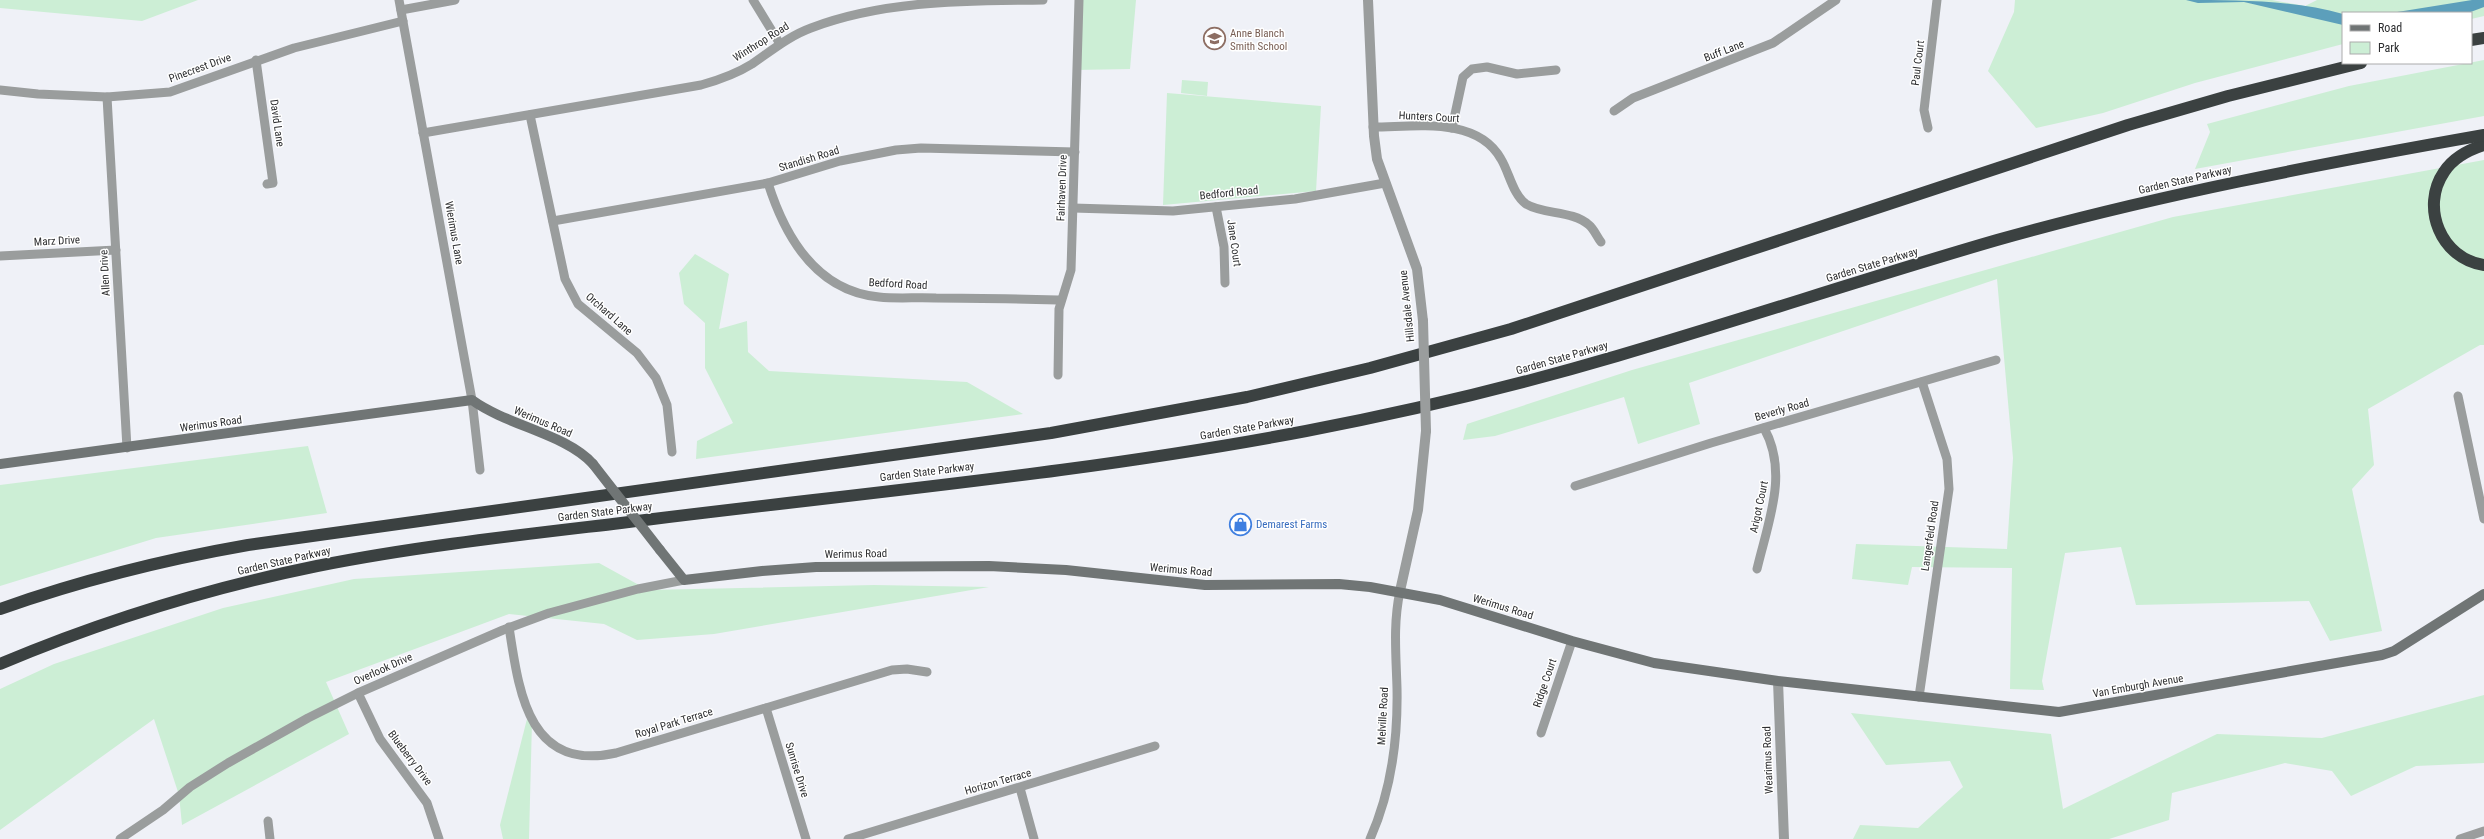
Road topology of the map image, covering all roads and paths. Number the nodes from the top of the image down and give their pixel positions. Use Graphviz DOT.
graph roads {
  1 [pos="399,0"];
  2 [pos="455,0"];
  3 [pos="753,0"];
  4 [pos="1043,0"];
  5 [pos="1079,0"];
  6 [pos="1368,0"];
  7 [pos="1836,0"];
  8 [pos="1937,0"];
  9 [pos="400,10"];
  10 [pos="403,21"];
  11 [pos="2484,38"];
  12 [pos="2472,40"];
  13 [pos="780,44"];
  14 [pos="256,60"];
  15 [pos="2357,64"];
  16 [pos="1556,70"];
  17 [pos="0,90"];
  18 [pos="108,97"];
  19 [pos="1614,111"];
  20 [pos="530,115"];
  21 [pos="1373,127"];
  22 [pos="1452,128"];
  23 [pos="1928,128"];
  24 [pos="423,133"];
  25 [pos="2484,135"];
  26 [pos="2484,145"];
  27 [pos="1075,152"];
  28 [pos="768,183"];
  29 [pos="1385,183"];
  30 [pos="267,184"];
  31 [pos="1216,207"];
  32 [pos="1073,208"];
  33 [pos="553,221"];
  34 [pos="1601,242"];
  35 [pos="116,250"];
  36 [pos="0,256"];
  37 [pos="2484,265"];
  38 [pos="1226,283"];
  39 [pos="1061,300"];
  40 [pos="1996,360"];
  41 [pos="1058,374"];
  42 [pos="1922,382"];
  43 [pos="2458,396"];
  44 [pos="472,400"];
  45 [pos="1764,428"];
  46 [pos="127,448"];
  47 [pos="672,452"];
  48 [pos="0,464"];
  49 [pos="480,470"];
  50 [pos="1575,486"];
  51 [pos="2484,519"];
  52 [pos="1757,569"];
  53 [pos="684,580"];
  54 [pos="1400,591"];
  55 [pos="2484,594"];
  56 [pos="0,609"];
  57 [pos="509,627"];
  58 [pos="1572,641"];
  59 [pos="0,664"];
  60 [pos="926,672"];
  61 [pos="1778,681"];
  62 [pos="358,693"];
  63 [pos="1919,697"];
  64 [pos="766,708"];
  65 [pos="1541,733"];
  66 [pos="1155,746"];
  67 [pos="1020,788"];
  68 [pos="268,821"];
  69 [pos="2484,831"];
  70 [pos="120,839"];
  71 [pos="270,839"];
  72 [pos="439,839"];
  73 [pos="806,839"];
  74 [pos="848,839"];
  75 [pos="1034,839"];
  76 [pos="1370,839"];
  77 [pos="1784,839"];
  78 [pos="2460,839"];
  1 -- 9 [label="street, Wierimus Lane"];
  2 -- 9 [label="street"];
  3 -- 13 [label="street"];
  4 -- 13 [label="street, Winthrop Road"];
  5 -- 27 [label="street, Fairhaven Drive"];
  6 -- 21 [label="street, Hillsdale Avenue"];
  7 -- 19 [label="street, Buff Lane"];
  8 -- 23 [label="street, Paul Court"];
  9 -- 10 [label="street, Wierimus Lane"];
  10 -- 14 [label="street, Pinecrest Drive"];
  10 -- 24 [label="street, Wierimus Lane"];
  11 -- 12 [label="highway"];
  13 -- 20 [label="street, Winthrop Road"];
  14 -- 18 [label="street, Pinecrest Drive"];
  14 -- 30 [label="street, David Lane"];
  15 -- 56 [label="highway, Garden State Parkway"];
  16 -- 22 [label="street"];
  17 -- 18 [label="street, Pinecrest Drive"];
  18 -- 35 [label="street, Allen Drive"];
  20 -- 24 [label="street, Winthrop Road"];
  20 -- 33 [label="street, Orchard Lane"];
  21 -- 22 [label="street, Hunters Court"];
  21 -- 29 [label="street, Hillsdale Avenue"];
  22 -- 34 [label="street, Hunters Court"];
  24 -- 44 [label="street, Wierimus Lane"];
  25 -- 59 [label="highway, Garden State Parkway"];
  26 -- 37 [label="highway"];
  27 -- 28 [label="street, Standish Road"];
  27 -- 32 [label="street, Fairhaven Drive"];
  28 -- 33 [label="street, Standish Road"];
  28 -- 39 [label="street, Bedford Road"];
  29 -- 31 [label="street, Bedford Road"];
  29 -- 54 [label="street, Hillsdale Avenue, bridge"];
  31 -- 32 [label="street, Bedford Road"];
  31 -- 38 [label="street, Jane Court"];
  32 -- 39 [label="street, Fairhaven Drive"];
  33 -- 47 [label="street, Orchard Lane"];
  35 -- 36 [label="street, Marz Drive"];
  35 -- 46 [label="street, Allen Drive"];
  39 -- 41 [label="street, Fairhaven Drive"];
  40 -- 42 [label="street, Beverly Road"];
  42 -- 45 [label="street, Beverly Road"];
  42 -- 63 [label="street, Langerfeld Road"];
  43 -- 51 [label="street"];
  44 -- 46 [label="main road, Werimus Road"];
  44 -- 49 [label="street, Wierimus Lane"];
  44 -- 53 [label="main road, Werimus Road, bridge"];
  45 -- 50 [label="street, Beverly Road"];
  45 -- 52 [label="street, Arigot Court"];
  46 -- 48 [label="main road, Werimus Road"];
  53 -- 54 [label="main road, Werimus Road"];
  53 -- 57 [label="street, Overlook Drive"];
  54 -- 58 [label="main road, Werimus Road"];
  54 -- 76 [label="street, Melville Road"];
  55 -- 63 [label="main road, Van Emburgh Avenue"];
  57 -- 62 [label="street, Overlook Drive"];
  57 -- 64 [label="street, Royal Park Terrace"];
  58 -- 61 [label="main road, Werimus Road"];
  58 -- 65 [label="street, Ridge Court"];
  60 -- 64 [label="street, Royal Park Terrace"];
  61 -- 63 [label="main road, Van Emburgh Avenue"];
  61 -- 77 [label="street, Wearimus Road"];
  62 -- 70 [label="street, Overlook Drive"];
  62 -- 72 [label="street, Blueberry Drive"];
  64 -- 73 [label="street, Sunrise Drive"];
  66 -- 67 [label="street, Horizon Terrace"];
  67 -- 74 [label="street, Horizon Terrace"];
  67 -- 75 [label="street"];
  68 -- 71 [label="street"];
  69 -- 78 [label="street"];
}
